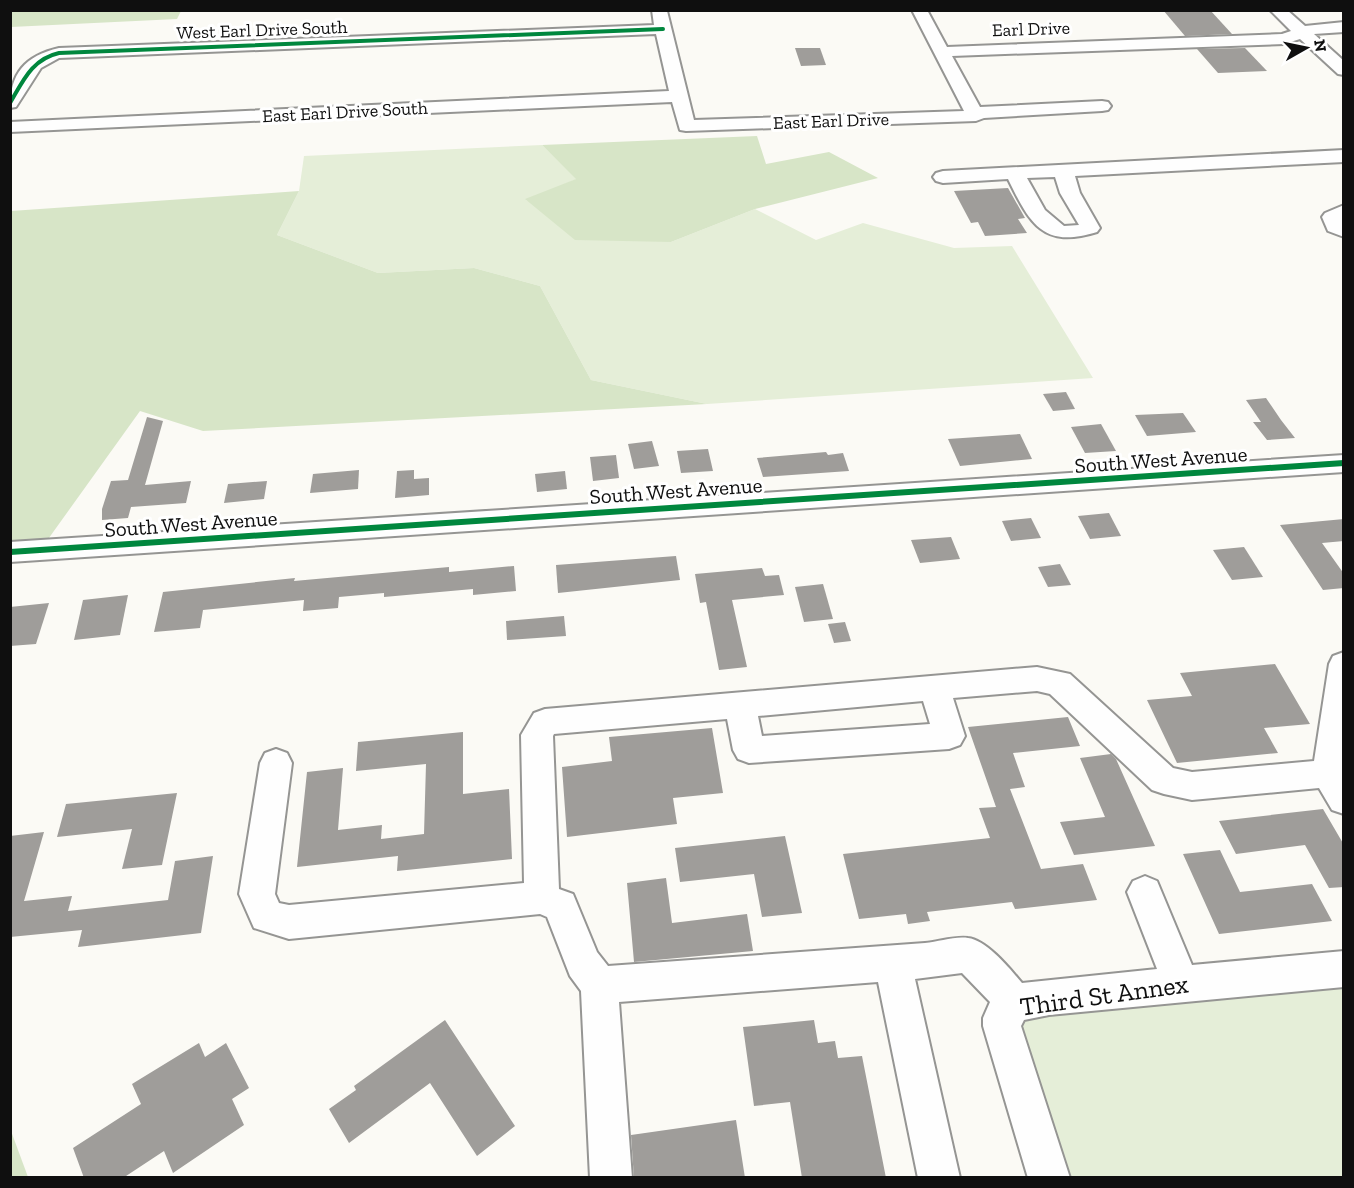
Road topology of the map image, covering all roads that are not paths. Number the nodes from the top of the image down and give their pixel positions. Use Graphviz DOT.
graph roads {
  1 [pos="659,10"];
  2 [pos="919,10"];
  3 [pos="1277,10"];
  4 [pos="1344,27"];
  5 [pos="663,29"];
  6 [pos="1302,32"];
  7 [pos="940,52"];
  8 [pos="1344,70"];
  9 [pos="679,96"];
  10 [pos="10,103"];
  11 [pos="1102,106"];
  12 [pos="976,114"];
  13 [pos="10,127"];
  14 [pos="1344,156"];
  15 [pos="1065,171"];
  16 [pos="1015,173"];
  17 [pos="943,177"];
  18 [pos="1344,211"];
  19 [pos="1344,231"];
  20 [pos="1344,463"];
  21 [pos="10,552"];
  22 [pos="1344,663"];
  23 [pos="935,688"];
  24 [pos="740,705"];
  25 [pos="276,763"];
  26 [pos="1328,773"];
  27 [pos="1344,800"];
  28 [pos="1145,892"];
  29 [pos="542,898"];
  30 [pos="893,963"];
  31 [pos="1344,969"];
  32 [pos="1181,984"];
  33 [pos="599,985"];
  34 [pos="1016,1003"];
  35 [pos="610,1178"];
  36 [pos="939,1178"];
  37 [pos="1049,1178"];
  1 -- 5 [label="street"];
  2 -- 7 [label="street"];
  3 -- 6 [label="street"];
  4 -- 6 [label="street, Earl Drive"];
  5 -- 9 [label="street"];
  5 -- 10 [label="street, West Earl Drive South"];
  6 -- 7 [label="street, Earl Drive"];
  6 -- 8 [label="street"];
  7 -- 12 [label="street"];
  9 -- 12 [label="street, East Earl Drive"];
  9 -- 13 [label="street, East Earl Drive South"];
  11 -- 12 [label="street, East Earl Drive"];
  14 -- 15 [label="street"];
  15 -- 16 [label="street"];
  15 -- 16 [label="street"];
  16 -- 17 [label="street"];
  18 -- 19 [label="street"];
  20 -- 21 [label="street, South West Avenue"];
  22 -- 26 [label="street"];
  23 -- 24 [label="street"];
  23 -- 24 [label="street"];
  23 -- 26 [label="street"];
  24 -- 29 [label="street"];
  25 -- 29 [label="street"];
  26 -- 27 [label="street"];
  28 -- 32 [label="street"];
  29 -- 33 [label="street"];
  30 -- 33 [label="street"];
  30 -- 34 [label="street"];
  30 -- 36 [label="street"];
  31 -- 32 [label="street, Third St Annex"];
  32 -- 34 [label="street, Third St Annex"];
  33 -- 35 [label="street"];
  34 -- 37 [label="street, Third St Annex"];
}
